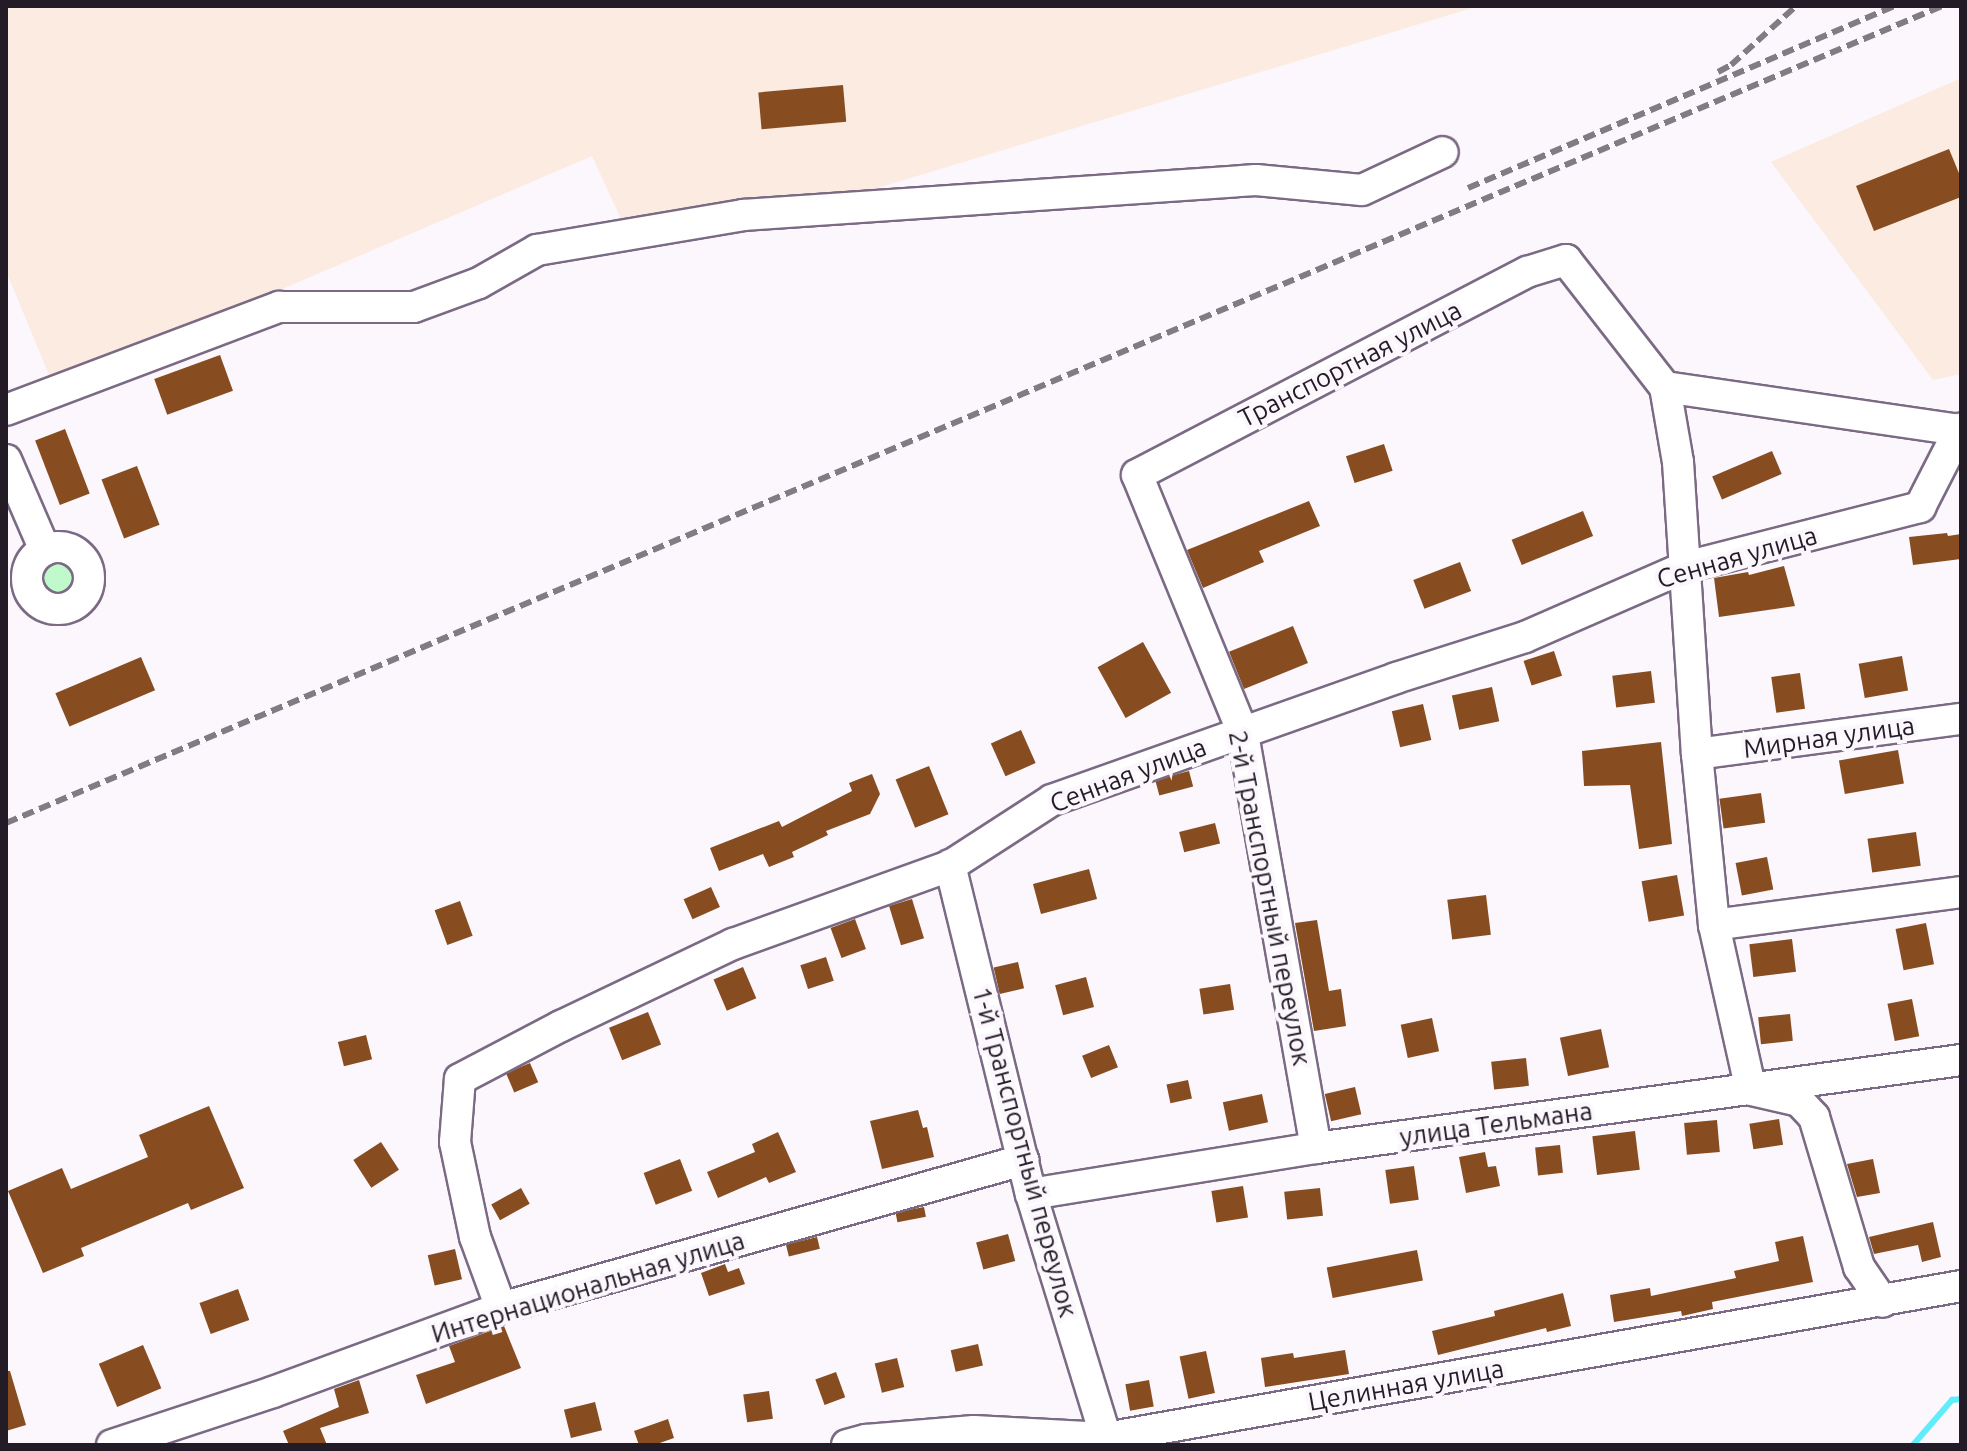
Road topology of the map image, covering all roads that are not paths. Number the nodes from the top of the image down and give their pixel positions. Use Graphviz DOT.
graph roads {
  1 [pos="1443,152"];
  2 [pos="1665,387"];
  3 [pos="6,410"];
  4 [pos="1960,429"];
  5 [pos="6,460"];
  6 [pos="1137,475"];
  7 [pos="45,550"];
  8 [pos="1685,567"];
  9 [pos="1961,719"];
  10 [pos="1243,733"];
  11 [pos="1697,754"];
  12 [pos="950,866"];
  13 [pos="1961,892"];
  14 [pos="1714,925"];
  15 [pos="1961,1060"];
  16 [pos="1751,1090"];
  17 [pos="1316,1148"];
  18 [pos="1023,1160"];
  19 [pos="1031,1194"];
  20 [pos="1961,1286"];
  21 [pos="1883,1302"];
  22 [pos="501,1308"];
  23 [pos="1106,1438"];
  24 [pos="112,1445"];
  25 [pos="847,1445"];
  1 -- 3 [label="street"];
  2 -- 4 [label="street"];
  2 -- 6 [label="street, Транспортная улица"];
  2 -- 8 [label="street"];
  4 -- 8 [label="street, Сенная улица"];
  5 -- 7 [label="street"];
  6 -- 10 [label="street, 2-й Транспортный переулок"];
  8 -- 10 [label="street, Сенная улица"];
  8 -- 11 [label="street"];
  9 -- 11 [label="street, Мирная улица"];
  10 -- 12 [label="street, Сенная улица"];
  10 -- 17 [label="street, 2-й Транспортный переулок"];
  11 -- 14 [label="street"];
  12 -- 18 [label="street, 1-й Транспортный переулок"];
  12 -- 22 [label="street, Сенная улица"];
  13 -- 14 [label="street"];
  14 -- 16 [label="street"];
  15 -- 16 [label="street, улица Тельмана"];
  16 -- 17 [label="street, улица Тельмана"];
  16 -- 21 [label="street"];
  17 -- 19 [label="street, улица Тельмана"];
  18 -- 19 [label="street, 1-й Транспортный переулок"];
  18 -- 22 [label="street, Интернациональная улица"];
  19 -- 23 [label="street, 1-й Транспортный переулок"];
  20 -- 21 [label="street, Целинная улица"];
  21 -- 23 [label="street, Целинная улица"];
  22 -- 24 [label="street, Интернациональная улица"];
  23 -- 25 [label="street, Целинная улица"];
}
